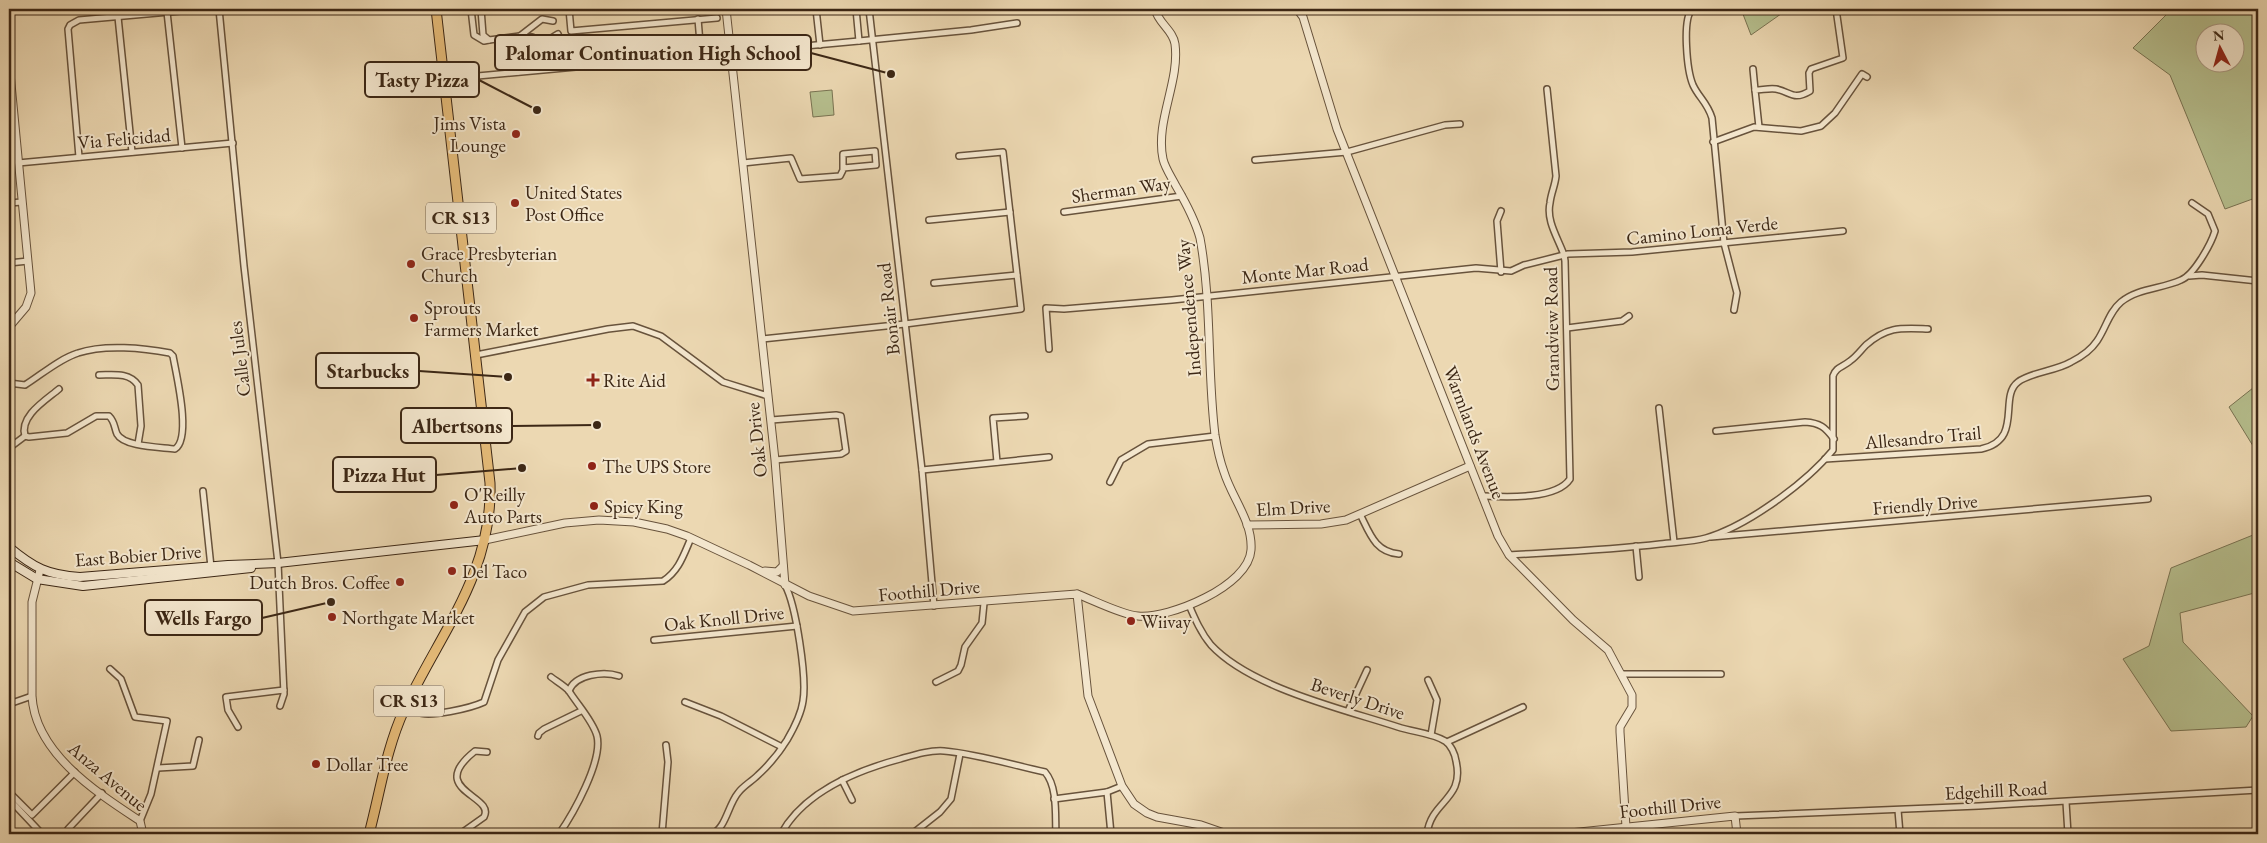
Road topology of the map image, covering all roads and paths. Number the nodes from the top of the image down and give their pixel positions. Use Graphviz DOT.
graph roads {
  1 [pos="203,9"];
  2 [pos="219,9"];
  3 [pos="436,9"];
  4 [pos="471,9"];
  5 [pos="481,9"];
  6 [pos="569,9"];
  7 [pos="726,9"];
  8 [pos="816,9"];
  9 [pos="856,9"];
  10 [pos="869,9"];
  11 [pos="1155,9"];
  12 [pos="1297,9"];
  13 [pos="1692,9"];
  14 [pos="1836,9"];
  15 [pos="1840,9"];
  16 [pos="167,12"];
  17 [pos="118,16"];
  18 [pos="716,18"];
  19 [pos="698,19"];
  20 [pos="554,21"];
  21 [pos="1017,23"];
  22 [pos="558,34"];
  23 [pos="515,37"];
  24 [pos="489,40"];
  25 [pos="872,40"];
  26 [pos="859,41"];
  27 [pos="820,45"];
  28 [pos="731,52"];
  29 [pos="701,55"];
  30 [pos="9,63"];
  31 [pos="1753,69"];
  32 [pos="516,72"];
  33 [pos="1867,77"];
  34 [pos="445,79"];
  35 [pos="1547,89"];
  36 [pos="1755,90"];
  37 [pos="1460,124"];
  38 [pos="1759,127"];
  39 [pos="13,142"];
  40 [pos="1713,142"];
  41 [pos="233,143"];
  42 [pos="182,148"];
  43 [pos="132,152"];
  44 [pos="1347,152"];
  45 [pos="959,156"];
  46 [pos="79,157"];
  47 [pos="1255,160"];
  48 [pos="18,163"];
  49 [pos="743,164"];
  50 [pos="843,168"];
  51 [pos="1182,196"];
  52 [pos="22,202"];
  53 [pos="9,203"];
  54 [pos="2192,203"];
  55 [pos="1501,211"];
  56 [pos="1010,212"];
  57 [pos="1064,212"];
  58 [pos="928,220"];
  59 [pos="1843,231"];
  60 [pos="1724,243"];
  61 [pos="1564,255"];
  62 [pos="28,261"];
  63 [pos="9,263"];
  64 [pos="1501,272"];
  65 [pos="1017,275"];
  66 [pos="1396,276"];
  67 [pos="2189,276"];
  68 [pos="2258,281"];
  69 [pos="934,283"];
  70 [pos="1205,296"];
  71 [pos="1734,310"];
  72 [pos="1629,316"];
  73 [pos="905,324"];
  74 [pos="9,327"];
  75 [pos="1567,328"];
  76 [pos="1928,329"];
  77 [pos="762,339"];
  78 [pos="1049,349"];
  79 [pos="476,355"];
  80 [pos="98,375"];
  81 [pos="9,383"];
  82 [pos="59,389"];
  83 [pos="768,396"];
  84 [pos="1658,408"];
  85 [pos="1025,416"];
  86 [pos="771,420"];
  87 [pos="1716,431"];
  88 [pos="25,436"];
  89 [pos="1215,436"];
  90 [pos="1834,439"];
  91 [pos="138,444"];
  92 [pos="9,448"];
  93 [pos="1048,457"];
  94 [pos="1826,459"];
  95 [pos="775,460"];
  96 [pos="997,462"];
  97 [pos="1470,466"];
  98 [pos="922,470"];
  99 [pos="1110,482"];
  100 [pos="202,491"];
  101 [pos="1482,496"];
  102 [pos="2148,499"];
  103 [pos="1360,514"];
  104 [pos="1247,525"];
  105 [pos="691,538"];
  106 [pos="1705,538"];
  107 [pos="485,540"];
  108 [pos="1674,542"];
  109 [pos="1636,546"];
  110 [pos="9,548"];
  111 [pos="1399,554"];
  112 [pos="1509,555"];
  113 [pos="9,562"];
  114 [pos="278,564"];
  115 [pos="784,566"];
  116 [pos="211,567"];
  117 [pos="40,570"];
  118 [pos="757,570"];
  119 [pos="1639,577"];
  120 [pos="37,579"];
  121 [pos="785,584"];
  122 [pos="1077,594"];
  123 [pos="984,602"];
  124 [pos="1189,605"];
  125 [pos="934,606"];
  126 [pos="797,626"];
  127 [pos="654,640"];
  128 [pos="110,669"];
  129 [pos="1367,670"];
  130 [pos="1622,674"];
  131 [pos="1721,674"];
  132 [pos="619,676"];
  133 [pos="551,677"];
  134 [pos="1428,680"];
  135 [pos="936,682"];
  136 [pos="284,690"];
  137 [pos="569,691"];
  138 [pos="32,696"];
  139 [pos="685,702"];
  140 [pos="9,704"];
  141 [pos="407,705"];
  142 [pos="280,706"];
  143 [pos="1523,707"];
  144 [pos="582,711"];
  145 [pos="1348,711"];
  146 [pos="238,727"];
  147 [pos="1431,735"];
  148 [pos="538,736"];
  149 [pos="199,740"];
  150 [pos="1447,742"];
  151 [pos="666,745"];
  152 [pos="782,747"];
  153 [pos="487,752"];
  154 [pos="960,754"];
  155 [pos="158,768"];
  156 [pos="74,772"];
  157 [pos="842,780"];
  158 [pos="9,786"];
  159 [pos="1122,786"];
  160 [pos="2258,790"];
  161 [pos="1107,792"];
  162 [pos="102,793"];
  163 [pos="1054,799"];
  164 [pos="852,800"];
  165 [pos="10,801"];
  166 [pos="2066,802"];
  167 [pos="1898,810"];
  168 [pos="1735,816"];
  169 [pos="140,821"];
  170 [pos="68,829"];
  171 [pos="1627,831"];
  172 [pos="42,834"];
  173 [pos="143,834"];
  174 [pos="369,834"];
  175 [pos="460,834"];
  176 [pos="559,834"];
  177 [pos="662,834"];
  178 [pos="712,834"];
  179 [pos="781,834"];
  180 [pos="912,834"];
  181 [pos="1056,834"];
  182 [pos="1111,834"];
  183 [pos="1227,834"];
  184 [pos="1427,834"];
  185 [pos="1560,834"];
  186 [pos="1737,834"];
  187 [pos="1900,834"];
  188 [pos="2068,834"];
  1 -- 16 [label="street"];
  2 -- 41 [label="street, Calle Jules"];
  3 -- 34 [label="main road, CR S13"];
  4 -- 24 [label="street"];
  5 -- 24 [label="street"];
  6 -- 19 [label="street"];
  7 -- 28 [label="street, Oak Drive"];
  8 -- 27 [label="street"];
  9 -- 26 [label="street"];
  10 -- 25 [label="street, Bonair Road"];
  11 -- 51 [label="street, Independence Way"];
  12 -- 44 [label="street, Warmlands Avenue"];
  13 -- 40 [label="street"];
  14 -- 15 [label="street"];
  14 -- 36 [label="street"];
  16 -- 17 [label="street"];
  16 -- 42 [label="street"];
  17 -- 43 [label="street"];
  17 -- 46 [label="street"];
  18 -- 19 [label="street"];
  19 -- 29 [label="street"];
  20 -- 23 [label="street"];
  21 -- 25 [label="street"];
  22 -- 23 [label="street"];
  23 -- 24 [label="street"];
  23 -- 32 [label="street"];
  25 -- 26 [label="street"];
  25 -- 73 [label="street, Bonair Road"];
  26 -- 27 [label="street"];
  27 -- 28 [label="street"];
  28 -- 29 [label="street"];
  28 -- 49 [label="street, Oak Drive"];
  29 -- 32 [label="street"];
  30 -- 39 [label="street"];
  31 -- 36 [label="street"];
  32 -- 34 [label="street"];
  33 -- 38 [label="street"];
  34 -- 79 [label="main road, CR S13"];
  35 -- 61 [label="street, Grandview Road"];
  36 -- 38 [label="street"];
  37 -- 44 [label="street"];
  38 -- 40 [label="street"];
  39 -- 48 [label="street"];
  40 -- 60 [label="street"];
  41 -- 42 [label="street, Via Felicidad"];
  41 -- 114 [label="street, Calle Jules"];
  42 -- 43 [label="street, Via Felicidad"];
  43 -- 46 [label="street, Via Felicidad"];
  44 -- 47 [label="street"];
  44 -- 66 [label="street, Warmlands Avenue"];
  45 -- 56 [label="street"];
  46 -- 48 [label="street, Via Felicidad"];
  48 -- 52 [label="street"];
  49 -- 50 [label="street"];
  49 -- 77 [label="street, Oak Drive"];
  50 -- 50 [label="street"];
  51 -- 57 [label="street, Sherman Way"];
  51 -- 70 [label="street, Independence Way"];
  52 -- 53 [label="street"];
  52 -- 62 [label="street"];
  54 -- 67 [label="street"];
  55 -- 64 [label="street"];
  56 -- 58 [label="street"];
  56 -- 65 [label="street"];
  59 -- 60 [label="street, Camino Loma Verde"];
  60 -- 61 [label="street, Camino Loma Verde"];
  60 -- 71 [label="street"];
  61 -- 64 [label="street, Monte Mar Road"];
  61 -- 75 [label="street, Grandview Road"];
  62 -- 63 [label="street"];
  62 -- 74 [label="street"];
  64 -- 66 [label="street, Monte Mar Road"];
  65 -- 69 [label="street"];
  65 -- 73 [label="street"];
  66 -- 70 [label="street, Monte Mar Road"];
  66 -- 97 [label="street, Warmlands Avenue"];
  67 -- 68 [label="street"];
  67 -- 94 [label="street, Allesandro Trail"];
  70 -- 78 [label="street, Monte Mar Road"];
  70 -- 89 [label="street, Independence Way"];
  72 -- 75 [label="street"];
  73 -- 77 [label="street"];
  73 -- 98 [label="street, Bonair Road"];
  75 -- 101 [label="street, Grandview Road"];
  76 -- 90 [label="street"];
  77 -- 83 [label="street, Oak Drive"];
  79 -- 83 [label="street"];
  79 -- 107 [label="main road, CR S13"];
  80 -- 91 [label="street"];
  81 -- 91 [label="street"];
  82 -- 88 [label="street"];
  83 -- 86 [label="street, Oak Drive"];
  84 -- 108 [label="street"];
  85 -- 96 [label="street"];
  86 -- 95 [label="street, Oak Drive"];
  86 -- 95 [label="street"];
  87 -- 90 [label="street"];
  88 -- 91 [label="street"];
  88 -- 92 [label="street"];
  89 -- 99 [label="street"];
  89 -- 104 [label="street, Independence Way"];
  90 -- 94 [label="street"];
  93 -- 96 [label="street"];
  94 -- 106 [label="street"];
  95 -- 115 [label="street, Oak Drive"];
  96 -- 98 [label="street"];
  97 -- 101 [label="street, Warmlands Avenue"];
  97 -- 103 [label="street, Elm Drive"];
  98 -- 125 [label="street, Bonair Road"];
  100 -- 116 [label="street"];
  101 -- 112 [label="street, Warmlands Avenue"];
  102 -- 106 [label="street, Friendly Drive"];
  103 -- 104 [label="street, Elm Drive"];
  103 -- 111 [label="street"];
  104 -- 124 [label="street, Elm Drive"];
  105 -- 107 [label="street, Foothill Drive"];
  105 -- 118 [label="street, Foothill Drive"];
  105 -- 141 [label="street"];
  106 -- 108 [label="street"];
  107 -- 114 [label="main road, East Bobier Drive"];
  107 -- 141 [label="main road, CR S13"];
  108 -- 109 [label="street"];
  109 -- 112 [label="street"];
  109 -- 119 [label="street"];
  110 -- 117 [label="main road, East Bobier Drive"];
  112 -- 130 [label="street, Warmlands Avenue"];
  113 -- 120 [label="main road, East Bobier Drive"];
  114 -- 116 [label="main road, East Bobier Drive"];
  114 -- 120 [label="main road, East Bobier Drive"];
  114 -- 136 [label="street, Calle Jules"];
  115 -- 118 [label="street"];
  115 -- 121 [label="street, Oak Drive"];
  116 -- 117 [label="main road, East Bobier Drive"];
  117 -- 120 [label="street, Anza Avenue"];
  118 -- 121 [label="street, Foothill Drive"];
  120 -- 138 [label="street, Anza Avenue"];
  121 -- 125 [label="street, Foothill Drive"];
  121 -- 126 [label="street, Oak Drive"];
  122 -- 123 [label="street, Foothill Drive"];
  122 -- 124 [label="street, Elm Drive"];
  122 -- 159 [label="street"];
  123 -- 125 [label="street, Foothill Drive"];
  123 -- 135 [label="street"];
  124 -- 145 [label="street, Beverly Drive"];
  126 -- 127 [label="street, Oak Knoll Drive"];
  126 -- 152 [label="street, Oak Drive"];
  128 -- 155 [label="street"];
  129 -- 145 [label="street"];
  130 -- 131 [label="street"];
  130 -- 171 [label="street, Warmlands Avenue"];
  132 -- 137 [label="street"];
  133 -- 137 [label="street"];
  134 -- 147 [label="street"];
  136 -- 142 [label="street, Calle Jules"];
  136 -- 146 [label="street"];
  137 -- 144 [label="street"];
  138 -- 140 [label="street"];
  138 -- 156 [label="street, Anza Avenue"];
  139 -- 152 [label="street"];
  141 -- 174 [label="main road, CR S13"];
  143 -- 150 [label="street"];
  144 -- 148 [label="street"];
  144 -- 176 [label="street"];
  145 -- 147 [label="street, Beverly Drive"];
  147 -- 150 [label="street, Beverly Drive"];
  149 -- 155 [label="street"];
  150 -- 184 [label="street"];
  151 -- 177 [label="street"];
  152 -- 178 [label="street, Oak Drive"];
  153 -- 175 [label="street"];
  154 -- 157 [label="street"];
  154 -- 163 [label="street"];
  154 -- 180 [label="street"];
  155 -- 169 [label="street"];
  156 -- 162 [label="street, Anza Avenue"];
  156 -- 165 [label="street"];
  157 -- 164 [label="street"];
  157 -- 179 [label="street"];
  158 -- 165 [label="street"];
  159 -- 161 [label="street"];
  159 -- 183 [label="street"];
  160 -- 166 [label="street, Edgehill Road"];
  161 -- 163 [label="street"];
  161 -- 182 [label="street"];
  162 -- 169 [label="street, Anza Avenue"];
  162 -- 170 [label="street"];
  163 -- 181 [label="street"];
  165 -- 172 [label="street"];
  166 -- 167 [label="street, Edgehill Road"];
  166 -- 188 [label="street"];
  167 -- 168 [label="street, Edgehill Road"];
  167 -- 187 [label="street"];
  168 -- 171 [label="street, Foothill Drive"];
  168 -- 186 [label="street, Foothill Drive"];
  169 -- 173 [label="street, Anza Avenue"];
  171 -- 185 [label="street, Foothill Drive"];
}
